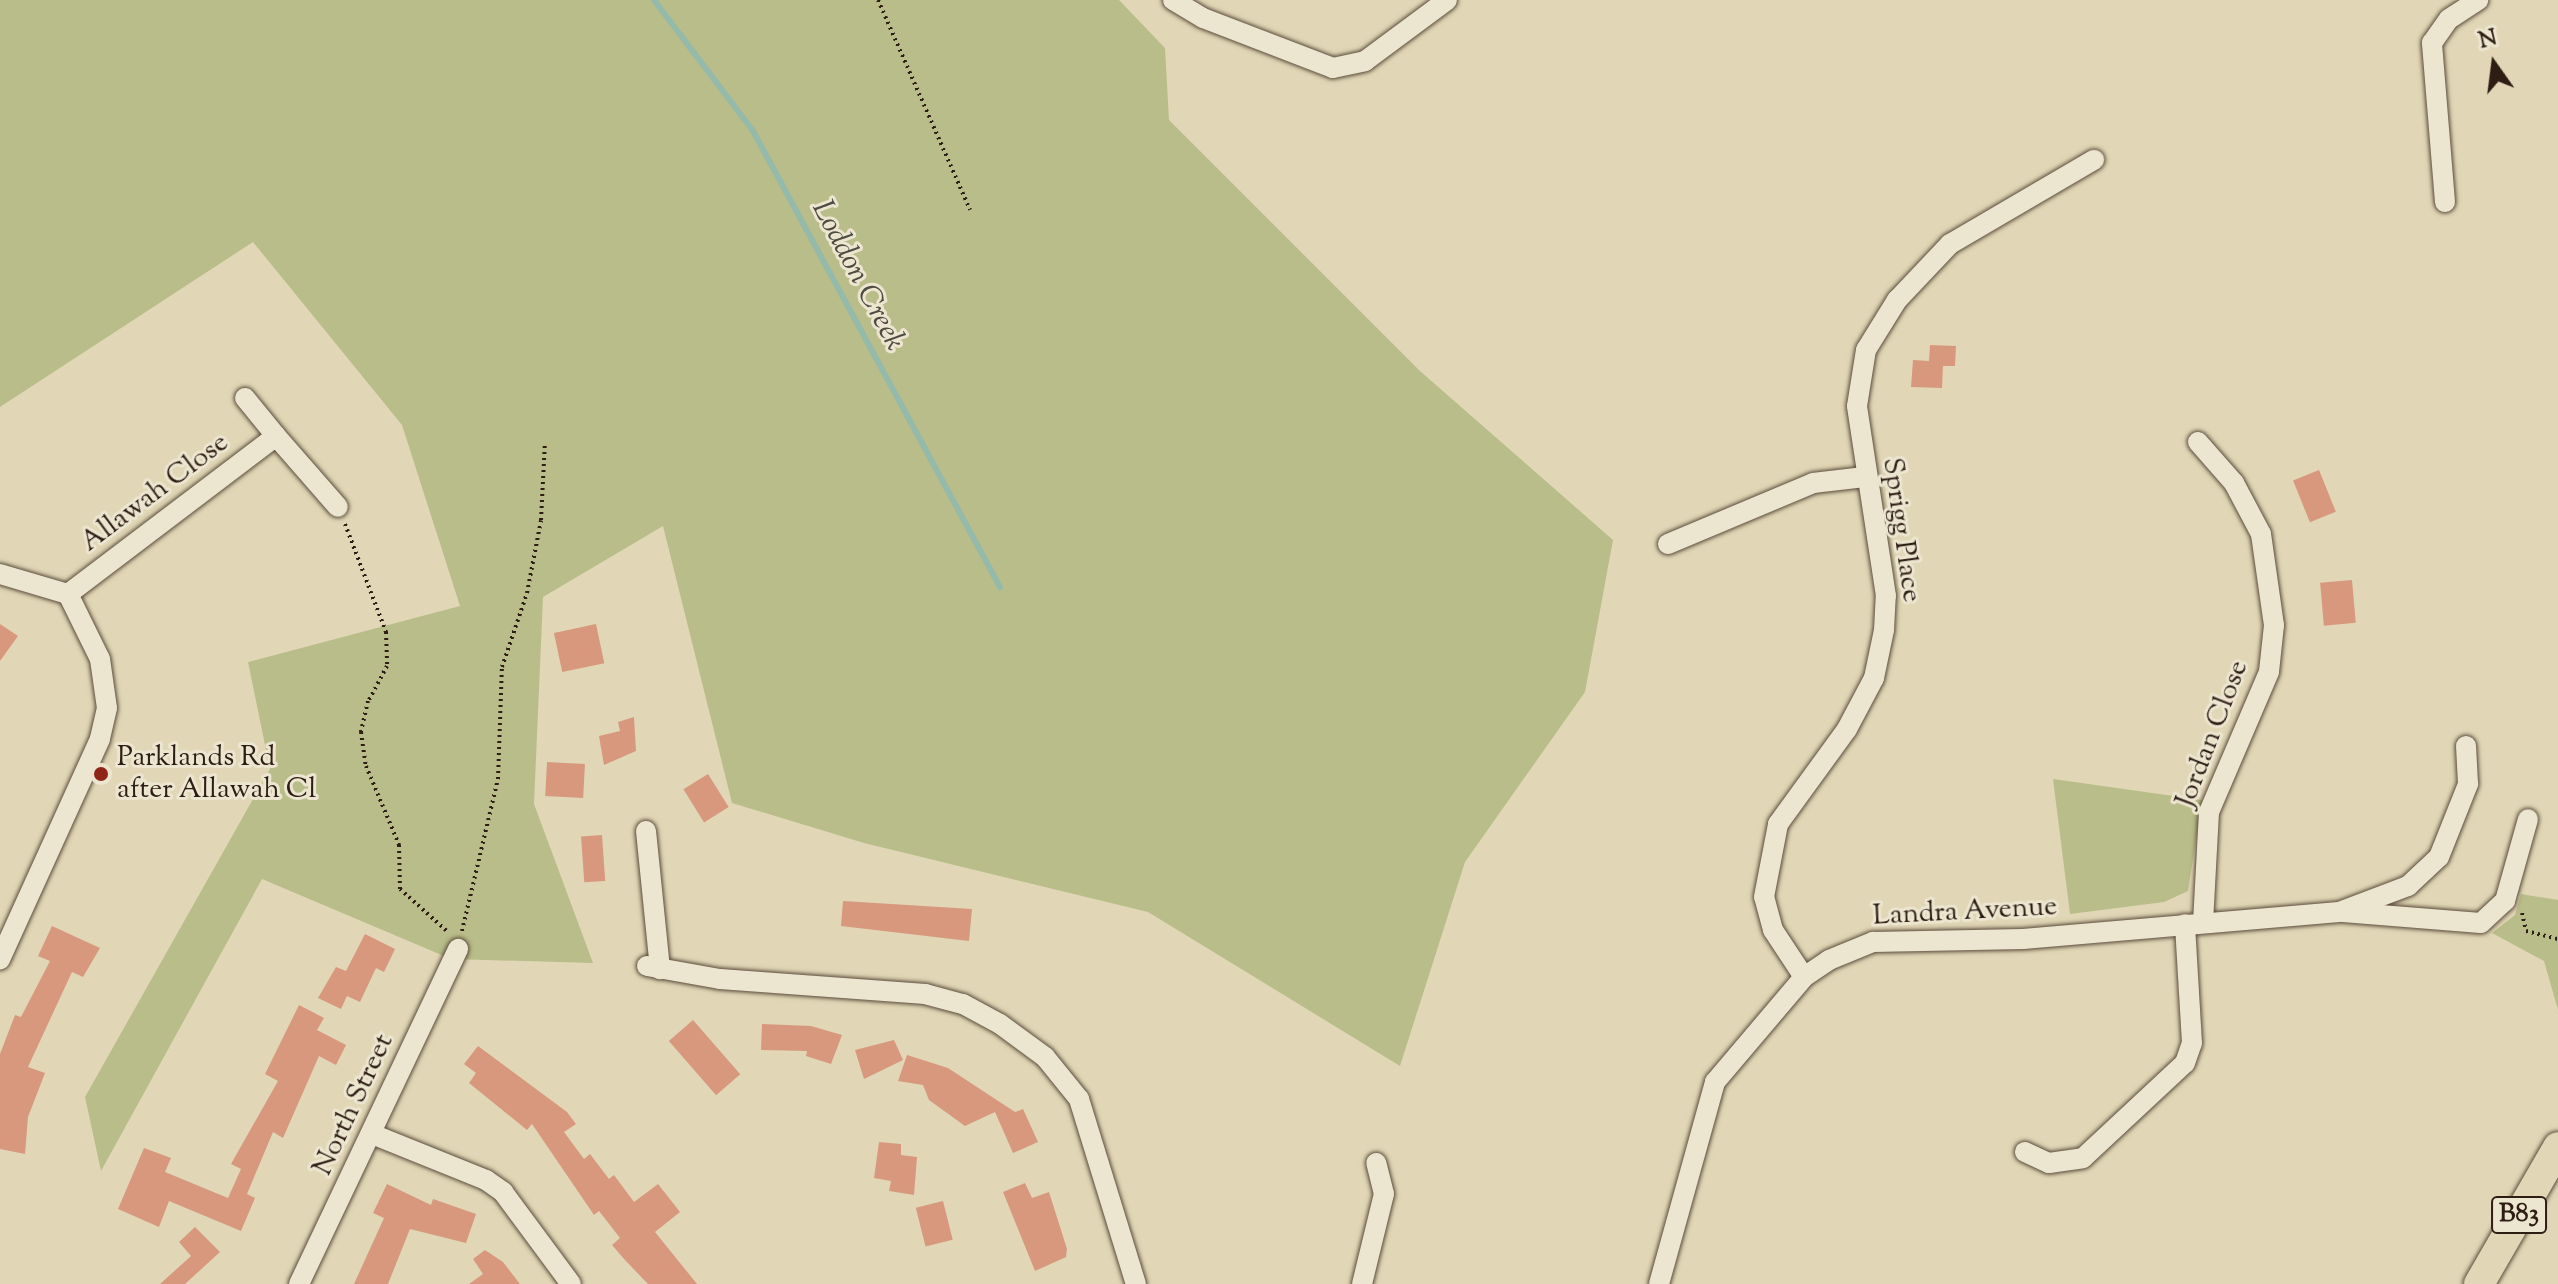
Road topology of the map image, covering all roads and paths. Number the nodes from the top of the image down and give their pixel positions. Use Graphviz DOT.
graph roads {
  1 [pos="878,0"];
  2 [pos="1173,0"];
  3 [pos="1447,0"];
  4 [pos="2478,0"];
  5 [pos="2094,160"];
  6 [pos="2445,202"];
  7 [pos="970,210"];
  8 [pos="245,398"];
  9 [pos="276,436"];
  10 [pos="545,442"];
  11 [pos="2198,442"];
  12 [pos="1865,477"];
  13 [pos="338,507"];
  14 [pos="1668,544"];
  15 [pos="0,574"];
  16 [pos="68,594"];
  17 [pos="2466,746"];
  18 [pos="2528,819"];
  19 [pos="646,831"];
  20 [pos="2523,903"];
  21 [pos="2339,912"];
  22 [pos="2194,923"];
  23 [pos="2558,939"];
  24 [pos="458,949"];
  25 [pos="0,959"];
  26 [pos="1804,977"];
  27 [pos="372,1134"];
  28 [pos="2558,1147"];
  29 [pos="2025,1152"];
  30 [pos="1376,1163"];
  31 [pos="2558,1184"];
  32 [pos="299,1284"];
  33 [pos="571,1284"];
  34 [pos="1136,1284"];
  35 [pos="1362,1284"];
  36 [pos="1659,1284"];
  37 [pos="2479,1284"];
  38 [pos="2501,1284"];
  1 -- 7 [label="path"];
  2 -- 3 [label="street"];
  4 -- 6 [label="street"];
  5 -- 12 [label="street, Sprigg Place"];
  8 -- 9 [label="street, Allawah Close"];
  9 -- 13 [label="street, Allawah Close"];
  9 -- 16 [label="street, Allawah Close"];
  10 -- 24 [label="path"];
  11 -- 22 [label="street, Jordan Close"];
  12 -- 14 [label="street"];
  12 -- 26 [label="street, Sprigg Place"];
  13 -- 24 [label="path"];
  15 -- 16 [label="street"];
  16 -- 25 [label="street"];
  17 -- 21 [label="street, Landra Avenue"];
  18 -- 21 [label="street, Landra Avenue"];
  19 -- 34 [label="street"];
  20 -- 23 [label="path"];
  21 -- 22 [label="street, Landra Avenue"];
  22 -- 26 [label="street, Landra Avenue"];
  22 -- 29 [label="street, Jordan Close"];
  24 -- 27 [label="street, North Street"];
  26 -- 36 [label="street, Landra Avenue"];
  27 -- 32 [label="street, North Street"];
  27 -- 33 [label="street"];
  28 -- 37 [label="main road, B83"];
  30 -- 35 [label="street"];
  31 -- 38 [label="main road, B83"];
}
